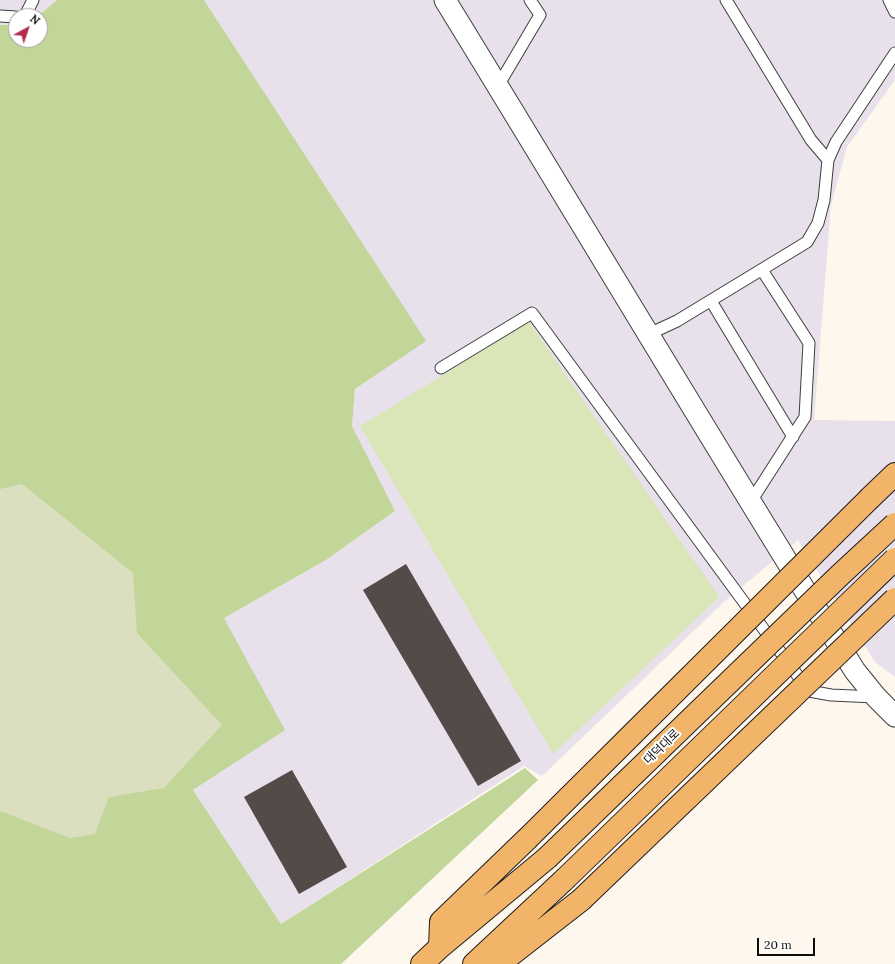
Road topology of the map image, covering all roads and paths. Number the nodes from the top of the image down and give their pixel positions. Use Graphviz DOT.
graph roads {
  1 [pos="445,0"];
  2 [pos="530,0"];
  3 [pos="726,0"];
  4 [pos="889,0"];
  5 [pos="895,12"];
  6 [pos="895,53"];
  7 [pos="498,86"];
  8 [pos="828,160"];
  9 [pos="762,270"];
  10 [pos="711,301"];
  11 [pos="649,334"];
  12 [pos="441,368"];
  13 [pos="793,437"];
  14 [pos="895,474"];
  15 [pos="750,503"];
  16 [pos="895,524"];
  17 [pos="895,560"];
  18 [pos="895,599"];
  19 [pos="876,697"];
  20 [pos="895,716"];
  21 [pos="440,947"];
  22 [pos="422,964"];
  23 [pos="474,964"];
  24 [pos="499,964"];
  1 -- 7 [label="street"];
  2 -- 7 [label="lane"];
  3 -- 8 [label="lane"];
  4 -- 5 [label="lane"];
  6 -- 8 [label="lane"];
  7 -- 11 [label="street"];
  8 -- 9 [label="lane"];
  9 -- 10 [label="lane"];
  9 -- 13 [label="lane"];
  10 -- 11 [label="lane"];
  10 -- 13 [label="lane"];
  11 -- 15 [label="street"];
  12 -- 19 [label="lane"];
  13 -- 15 [label="lane"];
  14 -- 21 [label="main road, bridge"];
  15 -- 19 [label="street"];
  16 -- 21 [label="main road, 대덕대로, bridge"];
  17 -- 23 [label="main road, bridge"];
  18 -- 24 [label="main road, bridge"];
  19 -- 20 [label="street"];
  21 -- 22 [label="main road, 대덕대로"];
}
